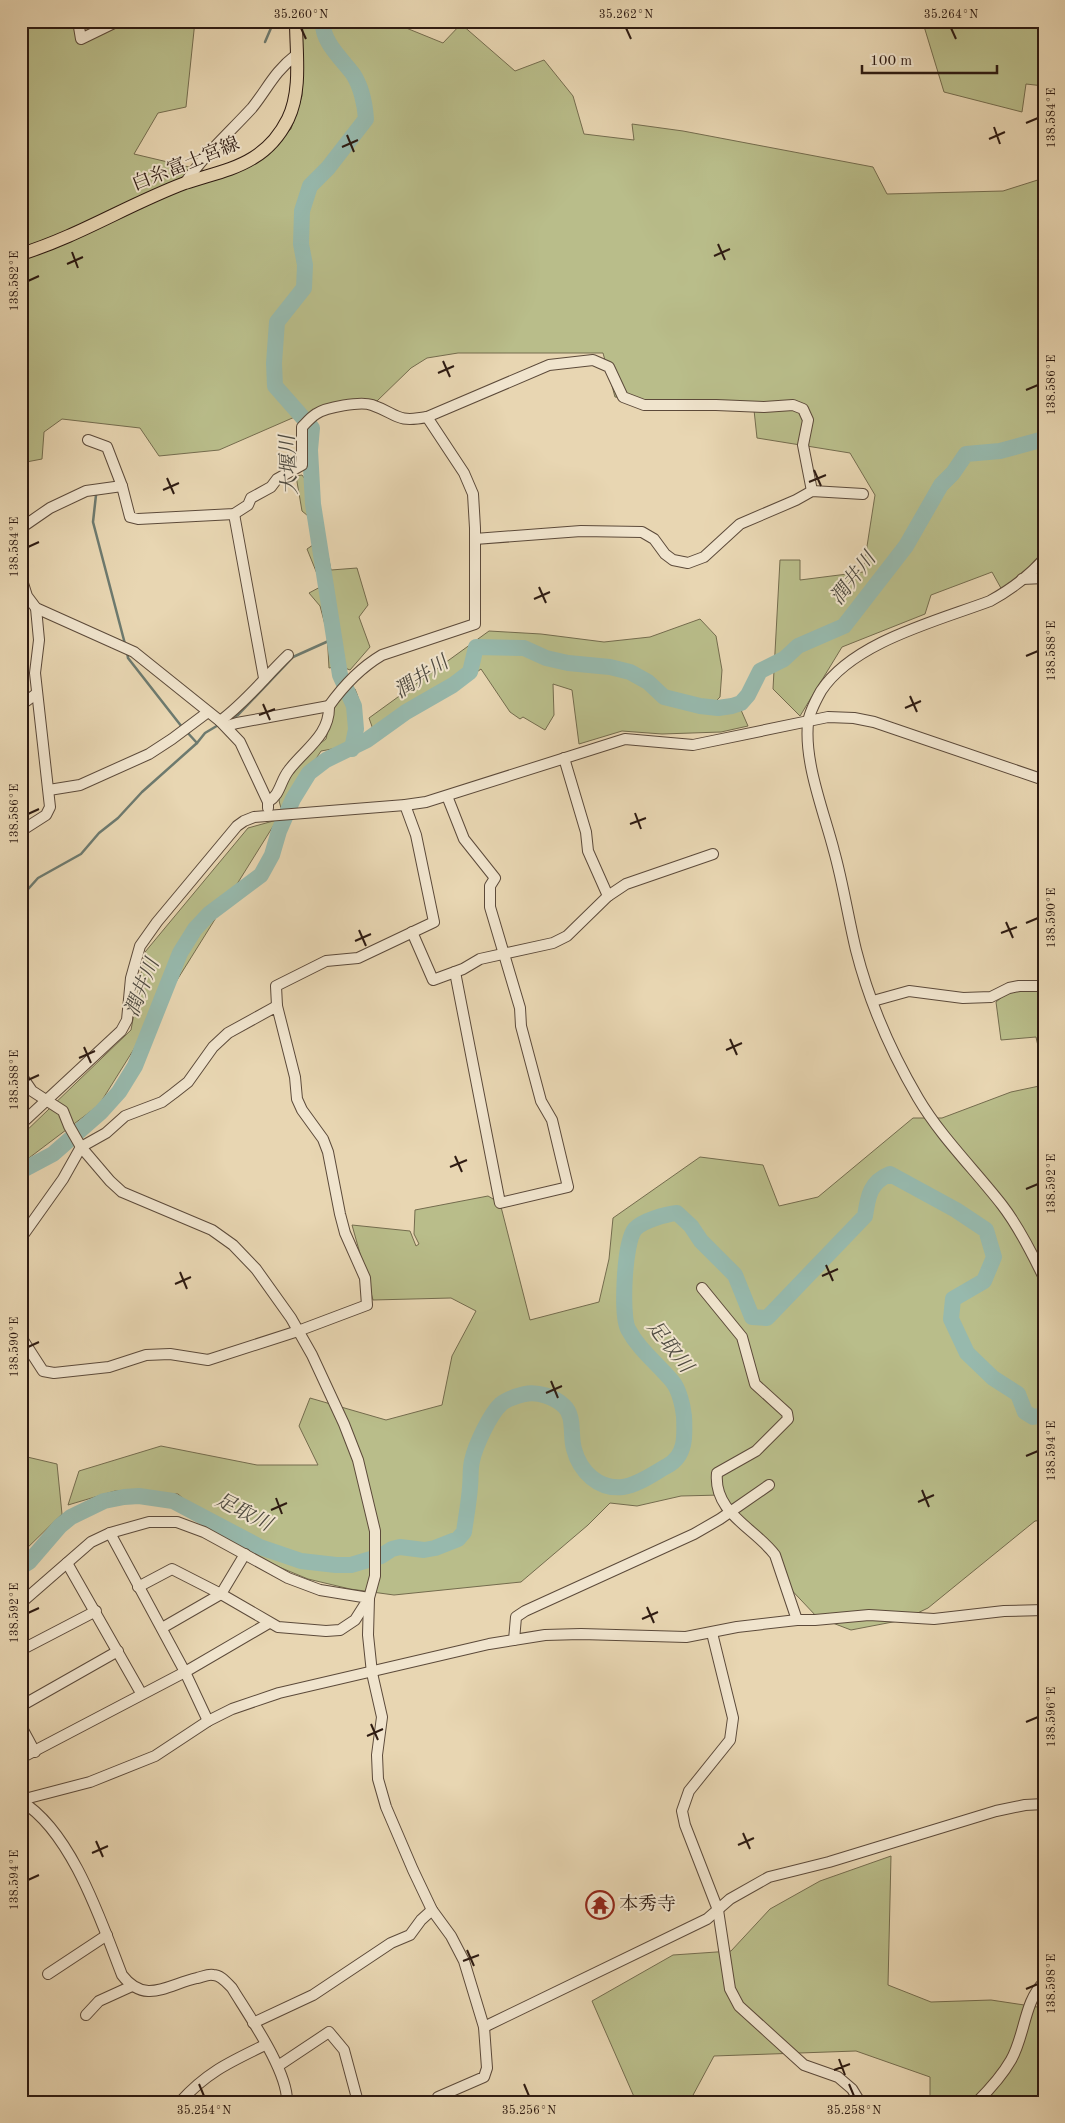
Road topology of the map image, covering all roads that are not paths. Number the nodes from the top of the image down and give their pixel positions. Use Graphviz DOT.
graph roads {
  1 [pos="78,21"];
  2 [pos="118,21"];
  3 [pos="296,21"];
  4 [pos="296,55"];
  5 [pos="185,183"];
  6 [pos="21,254"];
  7 [pos="426,417"];
  8 [pos="88,440"];
  9 [pos="122,486"];
  10 [pos="812,491"];
  11 [pos="863,494"];
  12 [pos="234,514"];
  13 [pos="21,528"];
  14 [pos="475,539"];
  15 [pos="1044,559"];
  16 [pos="1044,578"];
  17 [pos="1022,579"];
  18 [pos="22,580"];
  19 [pos="36,608"];
  20 [pos="288,655"];
  21 [pos="264,678"];
  22 [pos="36,694"];
  23 [pos="332,701"];
  24 [pos="21,705"];
  25 [pos="208,712"];
  26 [pos="808,721"];
  27 [pos="223,724"];
  28 [pos="564,758"];
  29 [pos="1044,780"];
  30 [pos="49,790"];
  31 [pos="447,796"];
  32 [pos="268,802"];
  33 [pos="405,805"];
  34 [pos="272,814"];
  35 [pos="21,831"];
  36 [pos="713,854"];
  37 [pos="608,896"];
  38 [pos="412,932"];
  39 [pos="504,952"];
  40 [pos="455,972"];
  41 [pos="1044,986"];
  42 [pos="873,1001"];
  43 [pos="277,1006"];
  44 [pos="21,1076"];
  45 [pos="45,1101"];
  46 [pos="21,1124"];
  47 [pos="80,1145"];
  48 [pos="21,1238"];
  49 [pos="1044,1278"];
  50 [pos="702,1288"];
  51 [pos="298,1331"];
  52 [pos="21,1337"];
  53 [pos="769,1485"];
  54 [pos="730,1513"];
  55 [pos="110,1534"];
  56 [pos="245,1554"];
  57 [pos="67,1563"];
  58 [pos="138,1586"];
  59 [pos="221,1594"];
  60 [pos="369,1598"];
  61 [pos="21,1603"];
  62 [pos="1044,1610"];
  63 [pos="96,1611"];
  64 [pos="797,1620"];
  65 [pos="269,1623"];
  66 [pos="162,1628"];
  67 [pos="712,1633"];
  68 [pos="514,1640"];
  69 [pos="21,1650"];
  70 [pos="118,1652"];
  71 [pos="185,1672"];
  72 [pos="372,1672"];
  73 [pos="141,1693"];
  74 [pos="21,1706"];
  75 [pos="208,1721"];
  76 [pos="21,1726"];
  77 [pos="35,1752"];
  78 [pos="21,1758"];
  79 [pos="21,1800"];
  80 [pos="1044,1804"];
  81 [pos="432,1910"];
  82 [pos="718,1910"];
  83 [pos="107,1935"];
  84 [pos="48,1974"];
  85 [pos="1044,1982"];
  86 [pos="132,1986"];
  87 [pos="86,2015"];
  88 [pos="253,2023"];
  89 [pos="484,2027"];
  90 [pos="265,2045"];
  91 [pos="278,2066"];
  92 [pos="980,2101"];
  93 [pos="180,2102"];
  94 [pos="287,2102"];
  95 [pos="358,2102"];
  96 [pos="438,2102"];
  97 [pos="860,2102"];
  1 -- 2 [label="street"];
  3 -- 4 [label="main road, 白糸富士宮線"];
  4 -- 5 [label="street"];
  4 -- 5 [label="main road, 白糸富士宮線"];
  5 -- 6 [label="main road, 白糸富士宮線"];
  7 -- 10 [label="street"];
  7 -- 12 [label="street"];
  7 -- 14 [label="street"];
  8 -- 9 [label="street"];
  9 -- 12 [label="street"];
  9 -- 13 [label="street"];
  10 -- 11 [label="street"];
  10 -- 14 [label="street"];
  12 -- 21 [label="street"];
  14 -- 23 [label="street"];
  15 -- 17 [label="street"];
  16 -- 17 [label="street"];
  17 -- 26 [label="street"];
  18 -- 19 [label="street"];
  19 -- 22 [label="street"];
  19 -- 25 [label="street"];
  20 -- 21 [label="street"];
  21 -- 27 [label="street"];
  22 -- 24 [label="street"];
  22 -- 30 [label="street"];
  23 -- 27 [label="street"];
  23 -- 32 [label="street"];
  25 -- 27 [label="street"];
  25 -- 30 [label="street"];
  26 -- 28 [label="street"];
  26 -- 29 [label="street"];
  26 -- 42 [label="street"];
  27 -- 32 [label="street"];
  28 -- 31 [label="street"];
  28 -- 37 [label="street"];
  30 -- 35 [label="street"];
  31 -- 33 [label="street"];
  31 -- 39 [label="street"];
  32 -- 34 [label="street"];
  33 -- 34 [label="street"];
  33 -- 38 [label="street"];
  34 -- 45 [label="street"];
  36 -- 37 [label="street"];
  37 -- 39 [label="street"];
  38 -- 40 [label="street"];
  38 -- 43 [label="street"];
  39 -- 40 [label="street"];
  39 -- 40 [label="street"];
  41 -- 42 [label="street"];
  42 -- 49 [label="street"];
  43 -- 47 [label="street"];
  43 -- 51 [label="street"];
  44 -- 45 [label="street"];
  45 -- 46 [label="street"];
  45 -- 47 [label="street"];
  47 -- 48 [label="street"];
  47 -- 51 [label="street"];
  50 -- 54 [label="street"];
  51 -- 52 [label="street"];
  51 -- 60 [label="street"];
  53 -- 54 [label="street"];
  54 -- 64 [label="street"];
  54 -- 68 [label="street"];
  55 -- 56 [label="street"];
  55 -- 57 [label="street"];
  55 -- 58 [label="street"];
  56 -- 59 [label="street"];
  56 -- 60 [label="street"];
  57 -- 61 [label="street"];
  57 -- 63 [label="street"];
  58 -- 59 [label="street"];
  58 -- 66 [label="street"];
  59 -- 65 [label="street"];
  59 -- 66 [label="street"];
  60 -- 65 [label="street"];
  60 -- 72 [label="street"];
  62 -- 64 [label="street"];
  63 -- 69 [label="street"];
  63 -- 70 [label="street"];
  64 -- 67 [label="street"];
  65 -- 71 [label="street"];
  66 -- 71 [label="street"];
  67 -- 68 [label="street"];
  67 -- 82 [label="street"];
  68 -- 72 [label="street"];
  70 -- 73 [label="street"];
  70 -- 74 [label="street"];
  71 -- 73 [label="street"];
  71 -- 75 [label="street"];
  72 -- 75 [label="street"];
  72 -- 81 [label="street"];
  73 -- 77 [label="street"];
  75 -- 79 [label="street"];
  76 -- 77 [label="street"];
  77 -- 78 [label="street"];
  79 -- 83 [label="street"];
  80 -- 82 [label="street"];
  81 -- 88 [label="street"];
  81 -- 89 [label="street"];
  82 -- 89 [label="street"];
  82 -- 97 [label="street"];
  83 -- 84 [label="street"];
  83 -- 86 [label="street"];
  85 -- 92 [label="street"];
  86 -- 87 [label="street"];
  86 -- 88 [label="street"];
  88 -- 90 [label="street"];
  89 -- 96 [label="street"];
  90 -- 91 [label="street"];
  90 -- 93 [label="street"];
  91 -- 94 [label="street"];
  91 -- 95 [label="street"];
}
